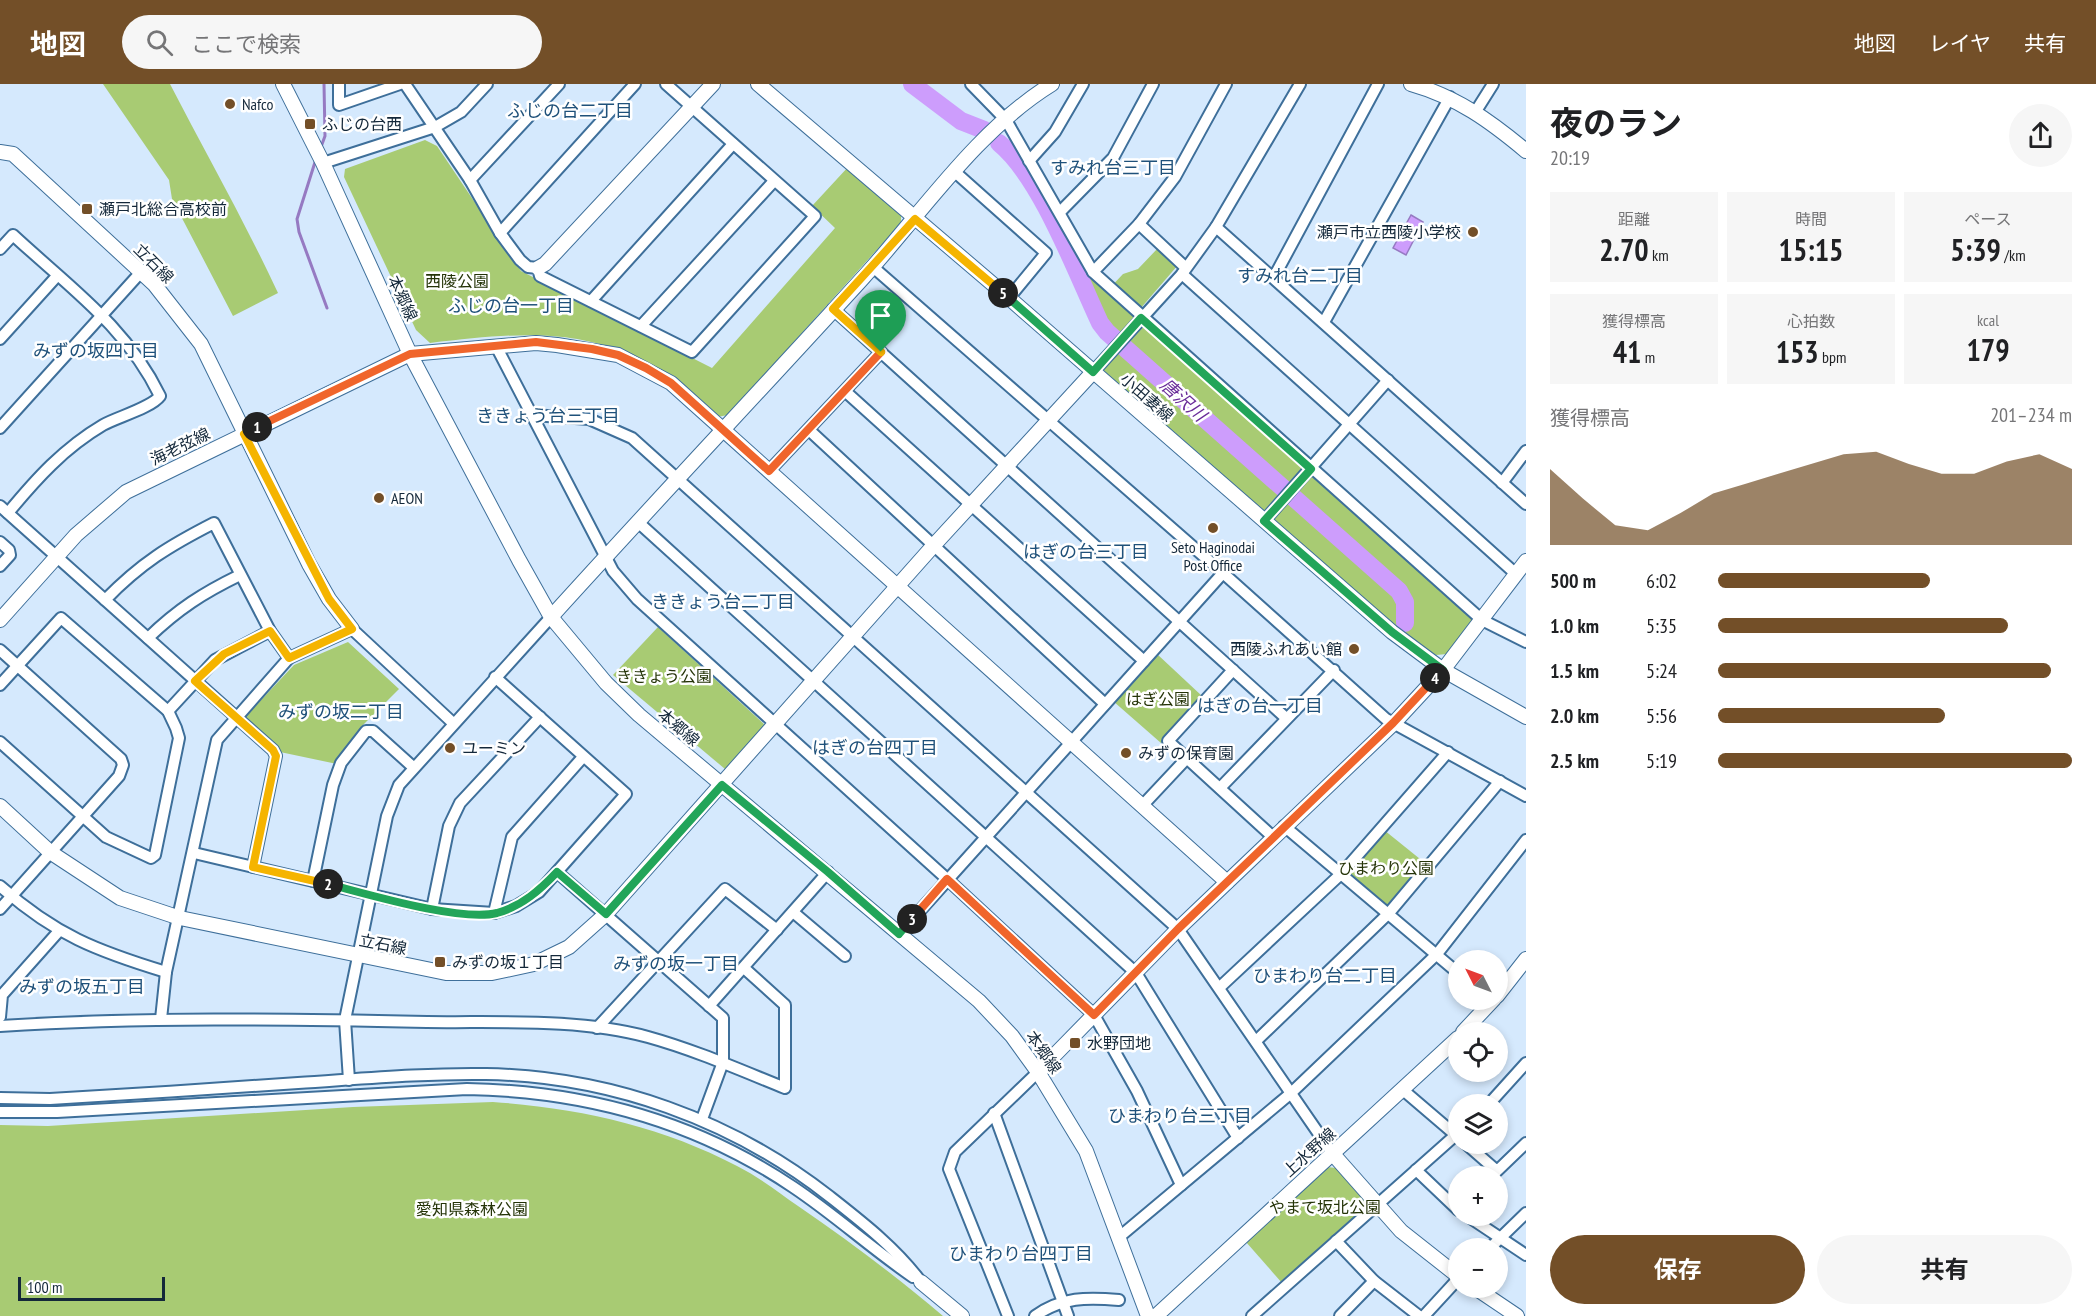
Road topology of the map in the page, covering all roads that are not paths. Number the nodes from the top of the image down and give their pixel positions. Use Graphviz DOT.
graph roads {
  1 [pos="283,84"];
  2 [pos="339,84"];
  3 [pos="399,84"];
  4 [pos="405,84"];
  5 [pos="487,84"];
  6 [pos="559,84"];
  7 [pos="635,84"];
  8 [pos="666,84"];
  9 [pos="713,84"];
  10 [pos="758,84"];
  11 [pos="971,84"];
  12 [pos="1052,84"];
  13 [pos="1083,84"];
  14 [pos="1153,84"];
  15 [pos="1226,84"];
  16 [pos="1300,84"];
  17 [pos="1378,84"];
  18 [pos="1411,84"];
  19 [pos="1494,84"];
  20 [pos="1450,97"];
  21 [pos="692,108"];
  22 [pos="1476,111"];
  23 [pos="1006,120"];
  24 [pos="435,127"];
  25 [pos="733,144"];
  26 [pos="1526,151"];
  27 [pos="0,152"];
  28 [pos="319,156"];
  29 [pos="1029,161"];
  30 [pos="955,172"];
  31 [pos="470,180"];
  32 [pos="774,181"];
  33 [pos="1060,212"];
  34 [pos="915,219"];
  35 [pos="1139,224"];
  36 [pos="1216,227"];
  37 [pos="500,233"];
  38 [pos="0,249"];
  39 [pos="873,267"];
  40 [pos="538,268"];
  41 [pos="1183,270"];
  42 [pos="141,272"];
  43 [pos="1093,273"];
  44 [pos="57,276"];
  45 [pos="1274,277"];
  46 [pos="1010,298"];
  47 [pos="591,301"];
  48 [pos="833,309"];
  49 [pos="103,315"];
  50 [pos="1141,318"];
  51 [pos="1324,322"];
  52 [pos="641,326"];
  53 [pos="0,339"];
  54 [pos="496,346"];
  55 [pos="881,352"];
  56 [pos="410,354"];
  57 [pos="1093,372"];
  58 [pos="1388,380"];
  59 [pos="846,392"];
  60 [pos="533,415"];
  61 [pos="1047,421"];
  62 [pos="1349,425"];
  63 [pos="0,428"];
  64 [pos="809,430"];
  65 [pos="723,432"];
  66 [pos="244,434"];
  67 [pos="1526,451"];
  68 [pos="1007,465"];
  69 [pos="1311,469"];
  70 [pos="769,471"];
  71 [pos="677,481"];
  72 [pos="1502,483"];
  73 [pos="1526,504"];
  74 [pos="971,506"];
  75 [pos="4,510"];
  76 [pos="1264,521"];
  77 [pos="639,523"];
  78 [pos="0,542"];
  79 [pos="934,545"];
  80 [pos="606,557"];
  81 [pos="58,558"];
  82 [pos="1526,561"];
  83 [pos="0,566"];
  84 [pos="1223,573"];
  85 [pos="1516,574"];
  86 [pos="240,575"];
  87 [pos="897,587"];
  88 [pos="105,600"];
  89 [pos="551,616"];
  90 [pos="0,620"];
  91 [pos="1180,620"];
  92 [pos="1482,620"];
  93 [pos="352,629"];
  94 [pos="270,631"];
  95 [pos="853,636"];
  96 [pos="148,638"];
  97 [pos="1526,642"];
  98 [pos="0,650"];
  99 [pos="289,658"];
  100 [pos="1144,661"];
  101 [pos="18,666"];
  102 [pos="1233,670"];
  103 [pos="1334,670"];
  104 [pos="1443,670"];
  105 [pos="495,677"];
  106 [pos="195,681"];
  107 [pos="814,682"];
  108 [pos="0,686"];
  109 [pos="1105,704"];
  110 [pos="168,711"];
  111 [pos="540,717"];
  112 [pos="1526,717"];
  113 [pos="237,718"];
  114 [pos="1287,718"];
  115 [pos="453,723"];
  116 [pos="1393,723"];
  117 [pos="774,725"];
  118 [pos="0,742"];
  119 [pos="1070,742"];
  120 [pos="1448,752"];
  121 [pos="584,757"];
  122 [pos="1187,758"];
  123 [pos="413,767"];
  124 [pos="1500,781"];
  125 [pos="722,785"];
  126 [pos="1220,788"];
  127 [pos="1026,791"];
  128 [pos="1526,796"];
  129 [pos="0,806"];
  130 [pos="1142,806"];
  131 [pos="82,817"];
  132 [pos="1284,826"];
  133 [pos="986,836"];
  134 [pos="1273,837"];
  135 [pos="1526,840"];
  136 [pos="50,852"];
  137 [pos="194,853"];
  138 [pos="253,867"];
  139 [pos="557,872"];
  140 [pos="828,872"];
  141 [pos="1342,873"];
  142 [pos="947,879"];
  143 [pos="313,881"];
  144 [pos="1227,882"];
  145 [pos="0,886"];
  146 [pos="370,894"];
  147 [pos="12,896"];
  148 [pos="0,909"];
  149 [pos="432,909"];
  150 [pos="793,912"];
  151 [pos="494,913"];
  152 [pos="1389,913"];
  153 [pos="606,914"];
  154 [pos="180,918"];
  155 [pos="1178,929"];
  156 [pos="777,930"];
  157 [pos="59,931"];
  158 [pos="899,934"];
  159 [pos="1437,954"];
  160 [pos="358,956"];
  161 [pos="845,956"];
  162 [pos="1526,959"];
  163 [pos="658,960"];
  164 [pos="1448,964"];
  165 [pos="744,968"];
  166 [pos="166,972"];
  167 [pos="1136,973"];
  168 [pos="1508,980"];
  169 [pos="1220,987"];
  170 [pos="709,1006"];
  171 [pos="1482,1010"];
  172 [pos="1094,1015"];
  173 [pos="0,1017"];
  174 [pos="161,1020"];
  175 [pos="345,1020"];
  176 [pos="1472,1022"];
  177 [pos="0,1026"];
  178 [pos="597,1028"];
  179 [pos="1256,1041"];
  180 [pos="1448,1047"];
  181 [pos="723,1062"];
  182 [pos="1526,1063"];
  183 [pos="1038,1071"];
  184 [pos="349,1080"];
  185 [pos="1403,1090"];
  186 [pos="1290,1094"];
  187 [pos="1498,1094"];
  188 [pos="0,1098"];
  189 [pos="0,1112"];
  190 [pos="994,1113"];
  191 [pos="702,1119"];
  192 [pos="1448,1128"];
  193 [pos="1238,1138"];
  194 [pos="1448,1143"];
  195 [pos="1526,1143"];
  196 [pos="1332,1153"];
  197 [pos="1478,1154"];
  198 [pos="1416,1170"];
  199 [pos="1181,1185"];
  200 [pos="1448,1200"];
  201 [pos="1376,1204"];
  202 [pos="1526,1213"];
  203 [pos="1482,1226"];
  204 [pos="1118,1238"];
  205 [pos="1500,1238"];
  206 [pos="1336,1241"];
  207 [pos="1508,1243"];
  208 [pos="1526,1255"];
  209 [pos="1448,1270"];
  210 [pos="1374,1281"];
  211 [pos="921,1282"];
  212 [pos="1448,1289"];
  213 [pos="1490,1298"];
  214 [pos="1062,1300"];
  215 [pos="1119,1300"];
  216 [pos="962,1316"];
  217 [pos="1008,1316"];
  218 [pos="1035,1316"];
  219 [pos="1068,1316"];
  220 [pos="1148,1316"];
  221 [pos="1156,1316"];
  222 [pos="1252,1316"];
  223 [pos="1340,1316"];
  224 [pos="1419,1316"];
  225 [pos="1424,1316"];
  226 [pos="1517,1316"];
  1 -- 28 [label="street, 本郷線"];
  2 -- 3 [label="street"];
  4 -- 24 [label="street"];
  5 -- 24 [label="street"];
  6 -- 31 [label="street"];
  7 -- 37 [label="street"];
  8 -- 21 [label="street"];
  9 -- 21 [label="street"];
  10 -- 34 [label="street, 小田妻線"];
  11 -- 23 [label="street"];
  12 -- 23 [label="street"];
  13 -- 29 [label="street"];
  14 -- 33 [label="street"];
  15 -- 35 [label="street"];
  16 -- 36 [label="street"];
  17 -- 45 [label="street"];
  18 -- 20 [label="street"];
  19 -- 22 [label="street"];
  20 -- 22 [label="street"];
  20 -- 51 [label="street"];
  21 -- 25 [label="street"];
  21 -- 40 [label="street"];
  22 -- 26 [label="street"];
  23 -- 29 [label="street"];
  23 -- 30 [label="street"];
  24 -- 28 [label="street"];
  24 -- 31 [label="street"];
  25 -- 32 [label="street"];
  25 -- 47 [label="street"];
  27 -- 42 [label="street, 立石線"];
  28 -- 56 [label="street, 本郷線"];
  29 -- 33 [label="street"];
  30 -- 34 [label="street"];
  30 -- 46 [label="street"];
  31 -- 37 [label="street"];
  32 -- 52 [label="street"];
  32 -- 52 [label="street"];
  33 -- 43 [label="street"];
  34 -- 39 [label="street"];
  34 -- 46 [label="street, 小田妻線"];
  35 -- 41 [label="street"];
  35 -- 43 [label="street"];
  36 -- 41 [label="street"];
  36 -- 45 [label="street"];
  37 -- 40 [label="street"];
  38 -- 44 [label="street"];
  39 -- 48 [label="street"];
  39 -- 61 [label="street"];
  40 -- 47 [label="street"];
  41 -- 50 [label="street"];
  41 -- 62 [label="street"];
  42 -- 49 [label="street"];
  42 -- 66 [label="street, 立石線"];
  43 -- 50 [label="street"];
  44 -- 49 [label="street"];
  44 -- 53 [label="street"];
  45 -- 51 [label="street"];
  46 -- 57 [label="street, 小田妻線"];
  47 -- 52 [label="street"];
  48 -- 55 [label="street"];
  48 -- 65 [label="street"];
  49 -- 63 [label="street"];
  49 -- 75 [label="street"];
  50 -- 57 [label="street"];
  50 -- 69 [label="street"];
  51 -- 58 [label="street"];
  54 -- 56 [label="street"];
  54 -- 60 [label="street"];
  54 -- 65 [label="street"];
  55 -- 59 [label="street"];
  55 -- 68 [label="street"];
  56 -- 66 [label="street, 海老弦線"];
  56 -- 89 [label="street, 本郷線"];
  57 -- 61 [label="street, 立石線"];
  57 -- 76 [label="street, 小田妻線"];
  58 -- 62 [label="street"];
  58 -- 72 [label="street"];
  59 -- 64 [label="street"];
  59 -- 74 [label="street"];
  60 -- 71 [label="street"];
  60 -- 80 [label="street"];
  61 -- 68 [label="street, 立石線"];
  61 -- 84 [label="street"];
  62 -- 69 [label="street"];
  62 -- 85 [label="street"];
  64 -- 70 [label="street"];
  64 -- 79 [label="street"];
  65 -- 70 [label="street"];
  65 -- 71 [label="street"];
  66 -- 81 [label="street, 海老弦線"];
  66 -- 93 [label="street, 立石線"];
  67 -- 72 [label="street"];
  68 -- 74 [label="street, 立石線"];
  68 -- 91 [label="street"];
  69 -- 76 [label="street"];
  69 -- 92 [label="street"];
  70 -- 87 [label="street"];
  71 -- 77 [label="street"];
  71 -- 95 [label="street"];
  72 -- 73 [label="street"];
  74 -- 79 [label="street, 立石線"];
  74 -- 100 [label="street"];
  75 -- 81 [label="street"];
  76 -- 104 [label="street, 小田妻線"];
  77 -- 80 [label="street"];
  77 -- 107 [label="street"];
  78 -- 83 [label="street"];
  79 -- 87 [label="street, 立石線"];
  79 -- 109 [label="street"];
  80 -- 89 [label="street"];
  80 -- 117 [label="street"];
  81 -- 88 [label="street"];
  81 -- 90 [label="street, 海老弦線"];
  82 -- 85 [label="street"];
  84 -- 91 [label="street"];
  84 -- 103 [label="street"];
  85 -- 92 [label="street"];
  86 -- 88 [label="street"];
  86 -- 94 [label="street"];
  86 -- 96 [label="street"];
  87 -- 95 [label="street, 立石線"];
  87 -- 119 [label="street"];
  88 -- 96 [label="street"];
  89 -- 105 [label="street"];
  89 -- 125 [label="street, 本郷線"];
  91 -- 100 [label="street"];
  91 -- 102 [label="street"];
  92 -- 97 [label="street"];
  92 -- 104 [label="street"];
  93 -- 99 [label="street"];
  93 -- 115 [label="street"];
  94 -- 99 [label="street"];
  94 -- 106 [label="street"];
  95 -- 107 [label="street, 立石線"];
  95 -- 127 [label="street"];
  96 -- 106 [label="street"];
  98 -- 101 [label="street"];
  99 -- 113 [label="street"];
  100 -- 109 [label="street"];
  101 -- 108 [label="street"];
  101 -- 110 [label="street"];
  101 -- 131 [label="street"];
  102 -- 114 [label="street"];
  102 -- 122 [label="street"];
  103 -- 114 [label="street"];
  103 -- 116 [label="street"];
  104 -- 112 [label="street, 小田妻線"];
  104 -- 116 [label="street"];
  105 -- 111 [label="street"];
  105 -- 115 [label="street"];
  106 -- 110 [label="street"];
  106 -- 113 [label="street"];
  107 -- 117 [label="street, 立石線"];
  107 -- 133 [label="street"];
  109 -- 119 [label="street"];
  110 -- 131 [label="street"];
  111 -- 121 [label="street"];
  111 -- 149 [label="street"];
  113 -- 137 [label="street"];
  113 -- 138 [label="street"];
  114 -- 126 [label="street"];
  115 -- 123 [label="street"];
  116 -- 120 [label="street"];
  116 -- 132 [label="street"];
  117 -- 125 [label="street, 立石線"];
  117 -- 142 [label="street"];
  118 -- 131 [label="street"];
  119 -- 127 [label="street"];
  119 -- 130 [label="street"];
  120 -- 124 [label="street"];
  120 -- 141 [label="street"];
  121 -- 139 [label="street"];
  121 -- 151 [label="street"];
  122 -- 126 [label="street"];
  122 -- 130 [label="street"];
  123 -- 143 [label="street"];
  123 -- 146 [label="street"];
  124 -- 128 [label="street"];
  124 -- 152 [label="street"];
  125 -- 140 [label="street, 本郷線"];
  125 -- 153 [label="street, 立石線"];
  126 -- 134 [label="street"];
  127 -- 133 [label="street"];
  127 -- 155 [label="street"];
  129 -- 136 [label="street, 立石線"];
  130 -- 144 [label="street"];
  131 -- 136 [label="street"];
  132 -- 134 [label="street"];
  132 -- 141 [label="street"];
  133 -- 142 [label="street"];
  133 -- 167 [label="street"];
  134 -- 144 [label="street"];
  135 -- 159 [label="street"];
  136 -- 147 [label="street"];
  136 -- 154 [label="street, 立石線"];
  137 -- 138 [label="street"];
  137 -- 154 [label="street"];
  138 -- 143 [label="street"];
  139 -- 151 [label="street"];
  139 -- 153 [label="street"];
  140 -- 150 [label="street"];
  140 -- 158 [label="street, 本郷線"];
  141 -- 152 [label="street"];
  141 -- 169 [label="street"];
  142 -- 158 [label="street"];
  142 -- 172 [label="street"];
  143 -- 146 [label="street"];
  144 -- 155 [label="street"];
  145 -- 147 [label="street"];
  146 -- 149 [label="street"];
  146 -- 160 [label="street"];
  147 -- 148 [label="street"];
  147 -- 157 [label="street"];
  149 -- 151 [label="street"];
  150 -- 156 [label="street"];
  150 -- 161 [label="street"];
  152 -- 159 [label="street"];
  152 -- 179 [label="street"];
  153 -- 160 [label="street, 立石線"];
  153 -- 163 [label="street"];
  154 -- 160 [label="street, 立石線"];
  154 -- 166 [label="street"];
  155 -- 167 [label="street"];
  155 -- 169 [label="street"];
  156 -- 163 [label="street"];
  156 -- 165 [label="street"];
  157 -- 166 [label="street"];
  157 -- 173 [label="street"];
  158 -- 183 [label="street, 本郷線"];
  159 -- 164 [label="street"];
  159 -- 186 [label="street"];
  160 -- 175 [label="street"];
  162 -- 168 [label="street"];
  163 -- 170 [label="street"];
  163 -- 178 [label="street"];
  165 -- 170 [label="street"];
  165 -- 181 [label="street"];
  166 -- 174 [label="street"];
  167 -- 172 [label="street"];
  167 -- 193 [label="street"];
  169 -- 179 [label="street"];
  170 -- 181 [label="street"];
  171 -- 176 [label="street"];
  172 -- 183 [label="street"];
  172 -- 199 [label="street"];
  174 -- 175 [label="street"];
  174 -- 177 [label="street"];
  175 -- 178 [label="street"];
  175 -- 184 [label="street"];
  178 -- 181 [label="street"];
  179 -- 186 [label="street"];
  180 -- 185 [label="street, 上水野線"];
  181 -- 191 [label="street"];
  182 -- 187 [label="street"];
  183 -- 190 [label="street"];
  183 -- 204 [label="street, 本郷線"];
  184 -- 188 [label="street"];
  184 -- 191 [label="street"];
  185 -- 192 [label="street"];
  185 -- 196 [label="street, 上水野線"];
  186 -- 193 [label="street"];
  186 -- 196 [label="street"];
  189 -- 211 [label="street"];
  190 -- 214 [label="street"];
  190 -- 217 [label="street"];
  191 -- 211 [label="street"];
  193 -- 199 [label="street"];
  194 -- 198 [label="street"];
  195 -- 197 [label="street"];
  196 -- 201 [label="street"];
  196 -- 221 [label="street, 上水野線"];
  198 -- 200 [label="street"];
  198 -- 201 [label="street"];
  199 -- 204 [label="street"];
  201 -- 206 [label="street"];
  201 -- 209 [label="street"];
  202 -- 205 [label="street"];
  203 -- 205 [label="street"];
  204 -- 220 [label="street, 本郷線"];
  206 -- 210 [label="street"];
  206 -- 222 [label="street"];
  207 -- 208 [label="street"];
  210 -- 223 [label="street"];
  210 -- 224 [label="street"];
  211 -- 216 [label="street"];
  212 -- 225 [label="street"];
  213 -- 226 [label="street"];
  214 -- 215 [label="street"];
  214 -- 218 [label="street"];
  214 -- 219 [label="street"];
}
